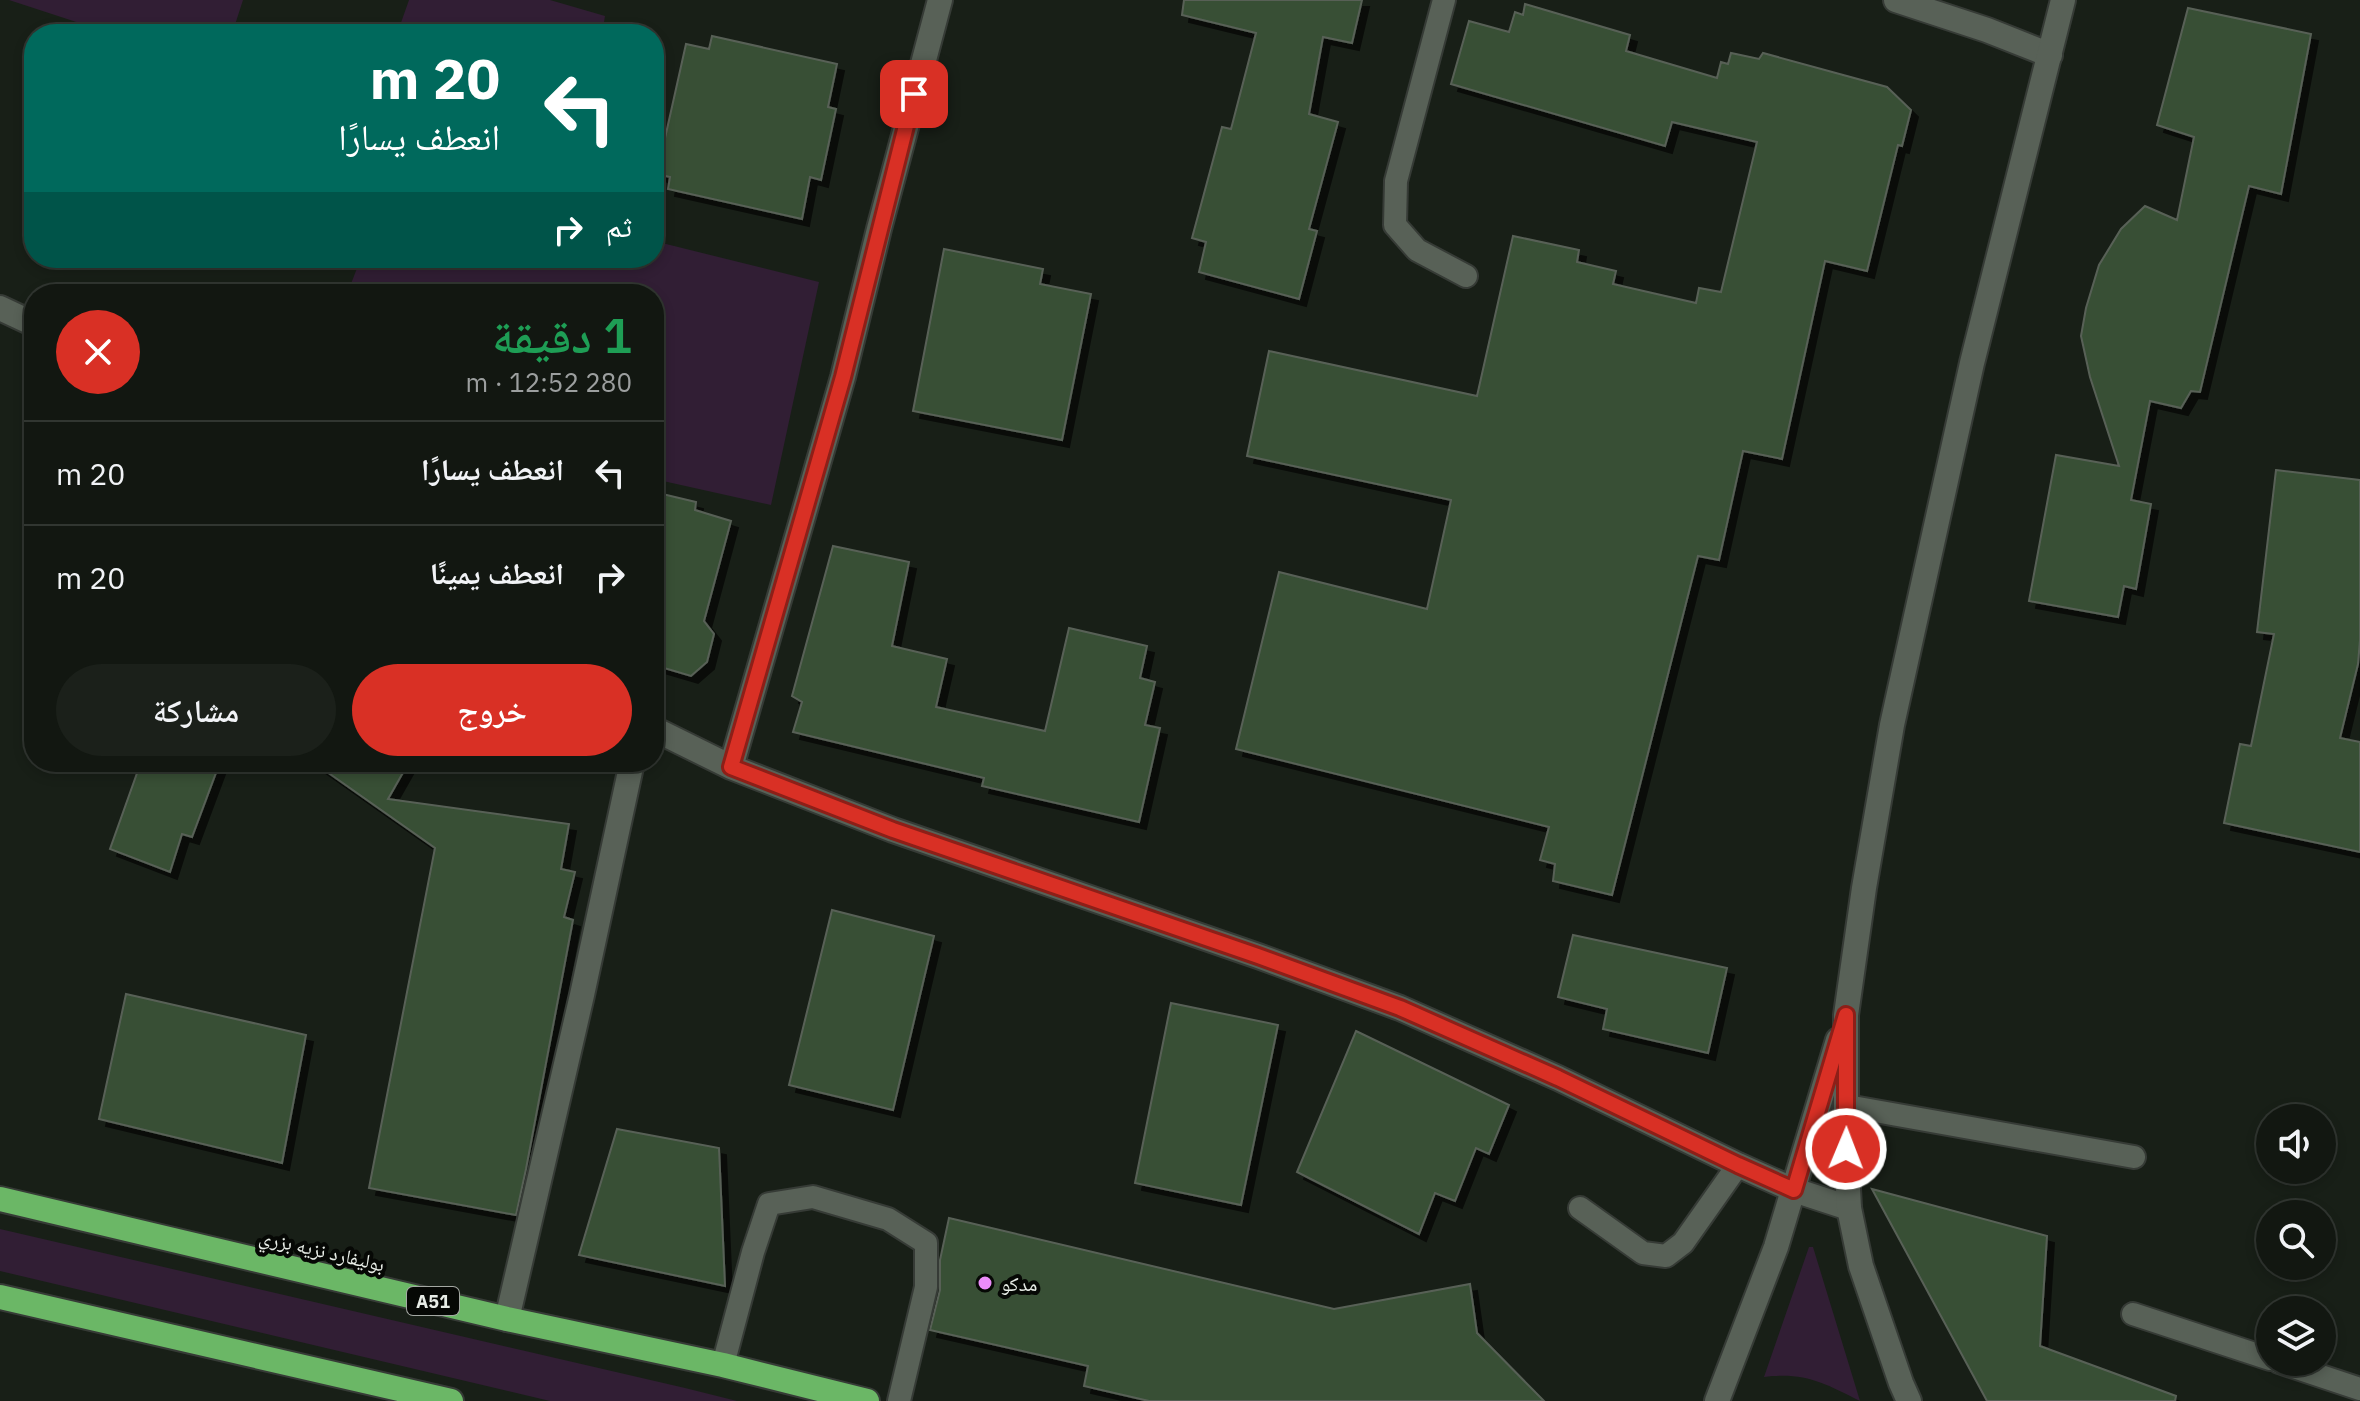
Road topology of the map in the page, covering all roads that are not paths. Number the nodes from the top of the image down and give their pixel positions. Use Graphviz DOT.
graph roads {
  1 [pos="940,0"];
  2 [pos="1444,0"];
  3 [pos="1896,0"];
  4 [pos="2063,0"];
  5 [pos="2050,55"];
  6 [pos="1466,276"];
  7 [pos="0,308"];
  8 [pos="24,319"];
  9 [pos="664,734"];
  10 [pos="731,767"];
  11 [pos="630,772"];
  12 [pos="1846,1015"];
  13 [pos="1847,1106"];
  14 [pos="2134,1157"];
  15 [pos="1738,1165"];
  16 [pos="1794,1190"];
  17 [pos="0,1199"];
  18 [pos="1580,1208"];
  19 [pos="1849,1208"];
  20 [pos="0,1297"];
  21 [pos="2133,1314"];
  22 [pos="507,1319"];
  23 [pos="2256,1354"];
  24 [pos="723,1365"];
  25 [pos="2321,1376"];
  26 [pos="2360,1389"];
  27 [pos="451,1401"];
  28 [pos="867,1401"];
  29 [pos="899,1401"];
  30 [pos="1717,1401"];
  31 [pos="1909,1401"];
  1 -- 10 [label="street"];
  2 -- 6 [label="lane"];
  3 -- 5 [label="street"];
  4 -- 5 [label="street"];
  5 -- 12 [label="street"];
  7 -- 8 [label="street"];
  9 -- 10 [label="street"];
  10 -- 15 [label="street"];
  11 -- 22 [label="street"];
  12 -- 13 [label="street"];
  12 -- 16 [label="street"];
  13 -- 14 [label="lane"];
  13 -- 19 [label="street"];
  15 -- 16 [label="street"];
  15 -- 18 [label="lane"];
  16 -- 19 [label="street"];
  16 -- 30 [label="street"];
  17 -- 22 [label="highway, بوليفارد نزيه بزري / A51"];
  19 -- 31 [label="street"];
  20 -- 27 [label="highway"];
  21 -- 23 [label="lane"];
  22 -- 24 [label="highway, بوليفارد نزيه بزري / A51"];
  24 -- 28 [label="highway, بوليفارد نزيه بزري / A51"];
  24 -- 29 [label="lane"];
  25 -- 26 [label="lane"];
}
